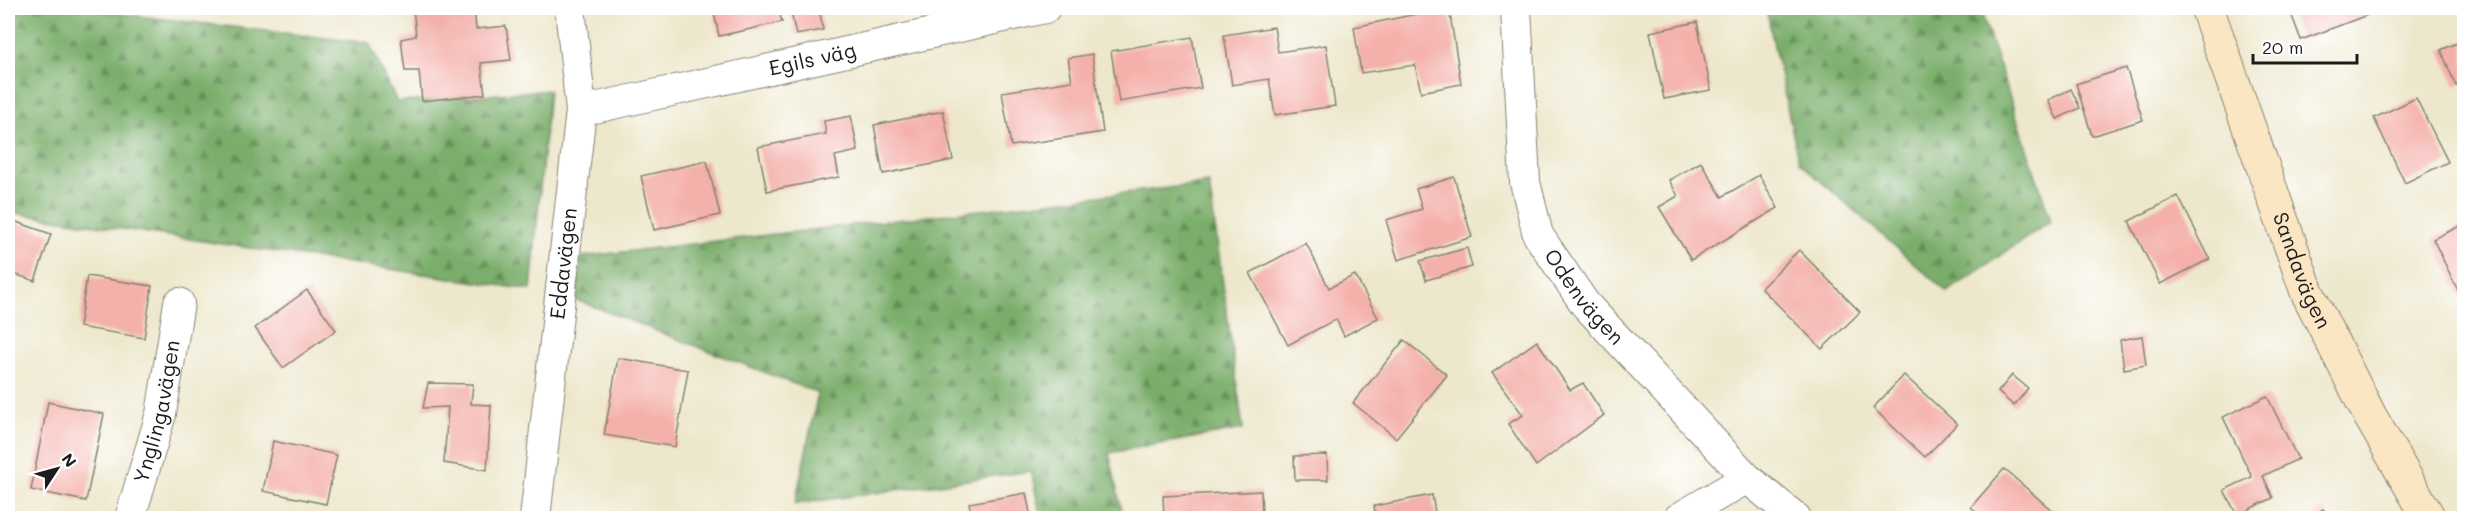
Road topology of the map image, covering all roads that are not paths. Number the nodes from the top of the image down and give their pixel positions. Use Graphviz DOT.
graph roads {
  1 [pos="570,8"];
  2 [pos="1045,8"];
  3 [pos="1516,8"];
  4 [pos="2207,8"];
  5 [pos="581,111"];
  6 [pos="179,303"];
  7 [pos="1747,478"];
  8 [pos="130,519"];
  9 [pos="535,519"];
  10 [pos="1679,519"];
  11 [pos="1796,519"];
  12 [pos="2429,519"];
  1 -- 5 [label="street, Eddavägen"];
  2 -- 5 [label="street, Egils väg"];
  3 -- 7 [label="street, Odenvägen"];
  4 -- 12 [label="street, Sandavägen"];
  5 -- 9 [label="street, Eddavägen"];
  6 -- 8 [label="street, Ynglingavägen"];
  7 -- 10 [label="street"];
  7 -- 11 [label="street, Odenvägen"];
}
